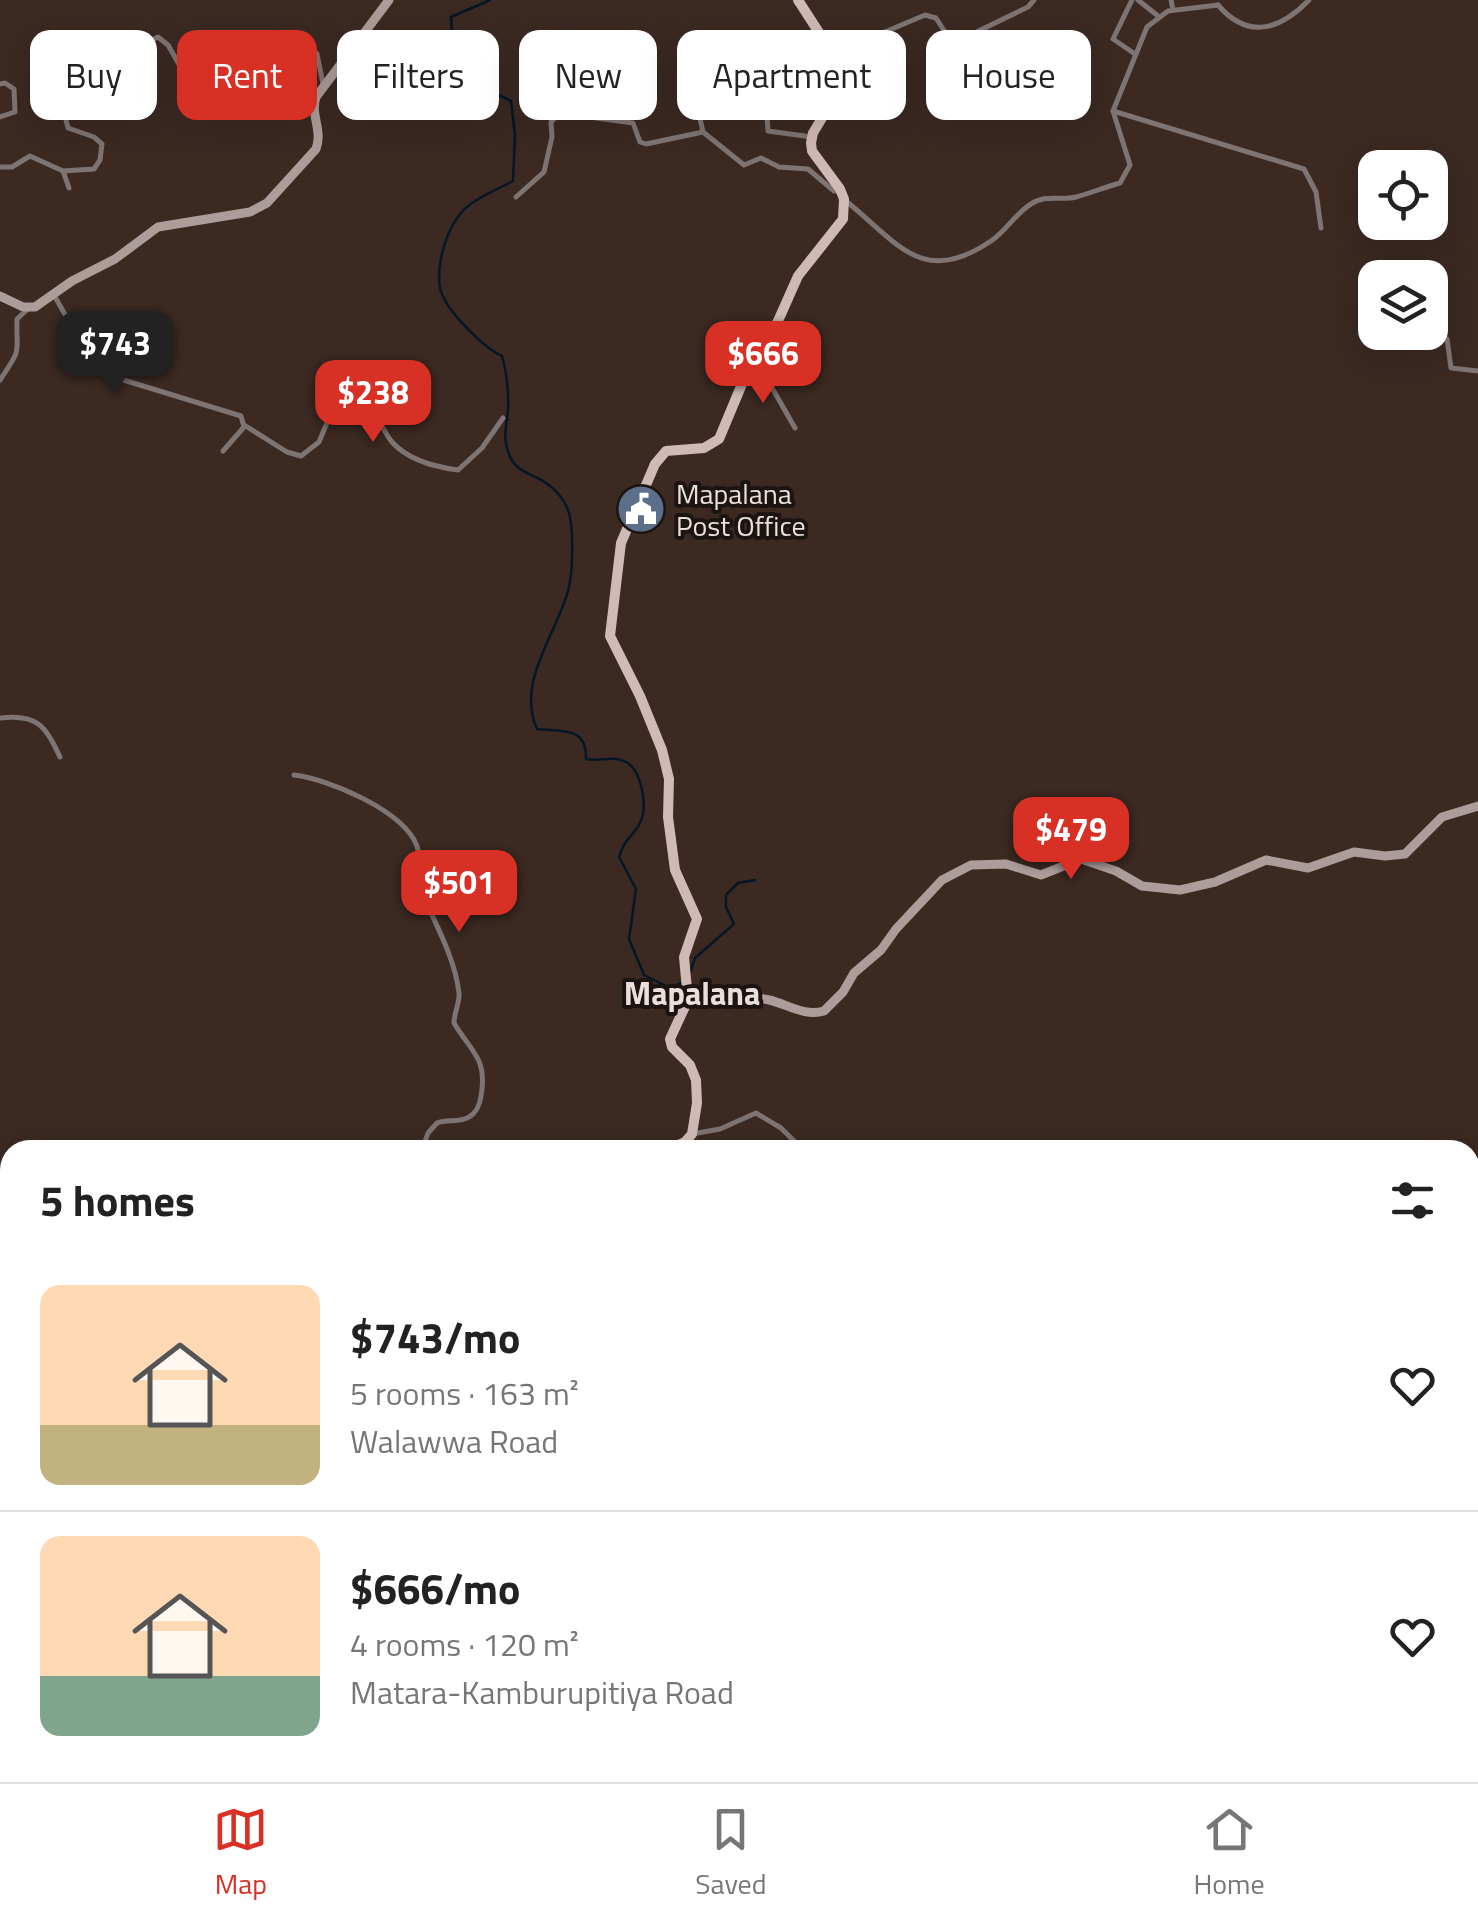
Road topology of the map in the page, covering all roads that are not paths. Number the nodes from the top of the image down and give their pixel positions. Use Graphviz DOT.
graph roads {
  1 [pos="389,0"];
  2 [pos="798,0"];
  3 [pos="1034,0"];
  4 [pos="1135,0"];
  5 [pos="1171,0"];
  6 [pos="1309,0"];
  7 [pos="1219,2"];
  8 [pos="1199,3"];
  9 [pos="1173,10"];
  10 [pos="1158,16"];
  11 [pos="819,30"];
  12 [pos="888,30"];
  13 [pos="317,54"];
  14 [pos="1135,54"];
  15 [pos="177,61"];
  16 [pos="0,84"];
  17 [pos="323,84"];
  18 [pos="1113,111"];
  19 [pos="0,118"];
  20 [pos="701,120"];
  21 [pos="767,120"];
  22 [pos="821,120"];
  23 [pos="703,132"];
  24 [pos="812,136"];
  25 [pos="0,167"];
  26 [pos="62,170"];
  27 [pos="69,188"];
  28 [pos="842,194"];
  29 [pos="516,197"];
  30 [pos="1321,228"];
  31 [pos="54,295"];
  32 [pos="0,296"];
  33 [pos="29,308"];
  34 [pos="1448,346"];
  35 [pos="752,365"];
  36 [pos="1478,371"];
  37 [pos="0,380"];
  38 [pos="503,418"];
  39 [pos="244,425"];
  40 [pos="795,428"];
  41 [pos="223,450"];
  42 [pos="0,718"];
  43 [pos="60,757"];
  44 [pos="294,775"];
  45 [pos="1478,806"];
  46 [pos="688,1000"];
  47 [pos="692,1134"];
  48 [pos="426,1140"];
  49 [pos="687,1140"];
  50 [pos="794,1140"];
  1 -- 17 [label="main road"];
  2 -- 11 [label="main road"];
  3 -- 12 [label="street"];
  4 -- 10 [label="street"];
  4 -- 14 [label="street"];
  5 -- 9 [label="street"];
  6 -- 7 [label="street"];
  7 -- 8 [label="street"];
  8 -- 9 [label="street"];
  9 -- 10 [label="street"];
  10 -- 14 [label="street"];
  13 -- 17 [label="street"];
  14 -- 18 [label="street"];
  15 -- 26 [label="street"];
  16 -- 19 [label="street"];
  17 -- 31 [label="main road"];
  18 -- 28 [label="street"];
  18 -- 30 [label="street"];
  20 -- 23 [label="street"];
  21 -- 24 [label="street"];
  22 -- 24 [label="main road"];
  23 -- 28 [label="street"];
  23 -- 29 [label="street"];
  24 -- 28 [label="main road"];
  25 -- 26 [label="street"];
  26 -- 27 [label="street"];
  28 -- 35 [label="main road"];
  31 -- 33 [label="main road"];
  31 -- 39 [label="street"];
  32 -- 33 [label="main road"];
  33 -- 37 [label="street"];
  34 -- 36 [label="street"];
  35 -- 40 [label="street"];
  35 -- 46 [label="main road"];
  38 -- 39 [label="street"];
  39 -- 41 [label="street"];
  42 -- 43 [label="street"];
  44 -- 48 [label="street"];
  45 -- 46 [label="main road"];
  46 -- 47 [label="main road"];
  47 -- 49 [label="main road"];
  47 -- 50 [label="street"];
}
